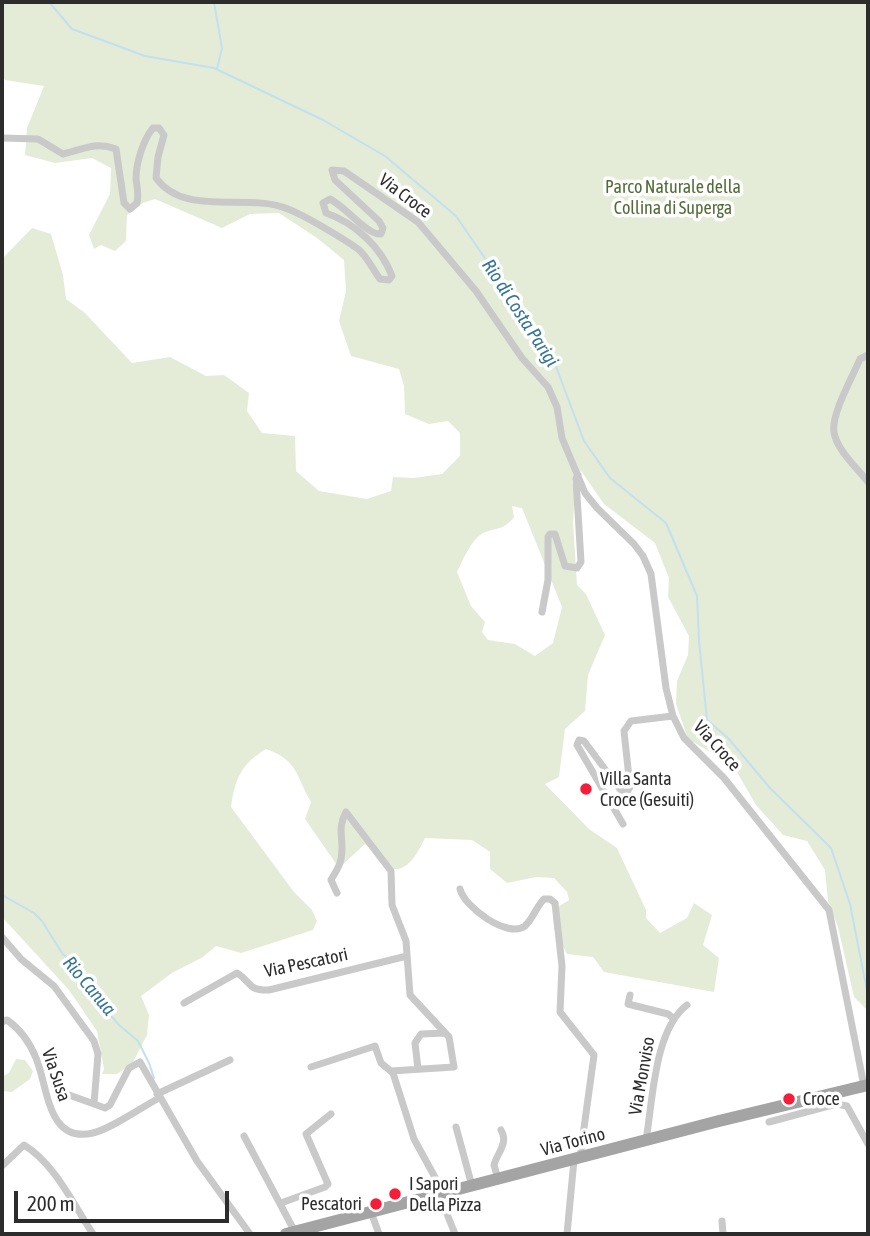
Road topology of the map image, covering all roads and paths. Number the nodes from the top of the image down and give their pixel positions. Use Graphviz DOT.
graph roads {
  1 [pos="2,138"];
  2 [pos="868,355"];
  3 [pos="578,474"];
  4 [pos="868,482"];
  5 [pos="542,612"];
  6 [pos="673,716"];
  7 [pos="623,824"];
  8 [pos="460,889"];
  9 [pos="337,893"];
  10 [pos="2,937"];
  11 [pos="407,956"];
  12 [pos="630,995"];
  13 [pos="184,1003"];
  14 [pos="687,1004"];
  15 [pos="673,1018"];
  16 [pos="2,1022"];
  17 [pos="445,1032"];
  18 [pos="230,1060"];
  19 [pos="310,1067"];
  20 [pos="418,1069"];
  21 [pos="391,1071"];
  22 [pos="866,1086"];
  23 [pos="58,1091"];
  24 [pos="158,1096"];
  25 [pos="94,1104"];
  26 [pos="794,1109"];
  27 [pos="331,1114"];
  28 [pos="769,1122"];
  29 [pos="456,1128"];
  30 [pos="501,1130"];
  31 [pos="244,1136"];
  32 [pos="646,1140"];
  33 [pos="868,1144"];
  34 [pos="577,1159"];
  35 [pos="2,1166"];
  36 [pos="498,1180"];
  37 [pos="472,1186"];
  38 [pos="439,1194"];
  39 [pos="281,1203"];
  40 [pos="371,1212"];
  41 [pos="722,1221"];
  42 [pos="291,1233"];
  43 [pos="93,1234"];
  44 [pos="250,1234"];
  45 [pos="379,1234"];
  46 [pos="455,1234"];
  47 [pos="567,1234"];
  48 [pos="723,1234"];
  1 -- 3 [label="street, Via Croce"];
  2 -- 4 [label="street"];
  3 -- 5 [label="street"];
  3 -- 6 [label="street, Via Croce"];
  6 -- 7 [label="street"];
  6 -- 22 [label="street, Via Croce"];
  8 -- 34 [label="street"];
  9 -- 11 [label="street"];
  10 -- 25 [label="street"];
  11 -- 13 [label="street, Via Pescatori"];
  11 -- 17 [label="street"];
  12 -- 15 [label="street, Via Monviso"];
  14 -- 15 [label="street, Via Monviso"];
  15 -- 32 [label="street, Via Monviso"];
  16 -- 24 [label="street, Via Susa"];
  17 -- 20 [label="street"];
  17 -- 20 [label="street"];
  18 -- 24 [label="street"];
  19 -- 21 [label="street"];
  20 -- 21 [label="street"];
  21 -- 38 [label="street"];
  22 -- 26 [label="main road, Via Torino"];
  23 -- 25 [label="street"];
  24 -- 25 [label="street"];
  24 -- 44 [label="street"];
  26 -- 28 [label="street"];
  26 -- 32 [label="main road, Via Torino"];
  26 -- 33 [label="street"];
  27 -- 39 [label="street"];
  29 -- 37 [label="street"];
  30 -- 36 [label="street"];
  31 -- 39 [label="street"];
  32 -- 34 [label="main road, Via Torino"];
  34 -- 36 [label="main road, Via Torino"];
  34 -- 47 [label="street"];
  35 -- 43 [label="street"];
  36 -- 37 [label="main road, Via Torino"];
  37 -- 38 [label="main road, Via Torino"];
  38 -- 40 [label="main road, Via Torino"];
  38 -- 46 [label="street"];
  39 -- 42 [label="street"];
  40 -- 42 [label="main road, Via Torino"];
  40 -- 45 [label="street"];
  41 -- 48 [label="street"];
}
